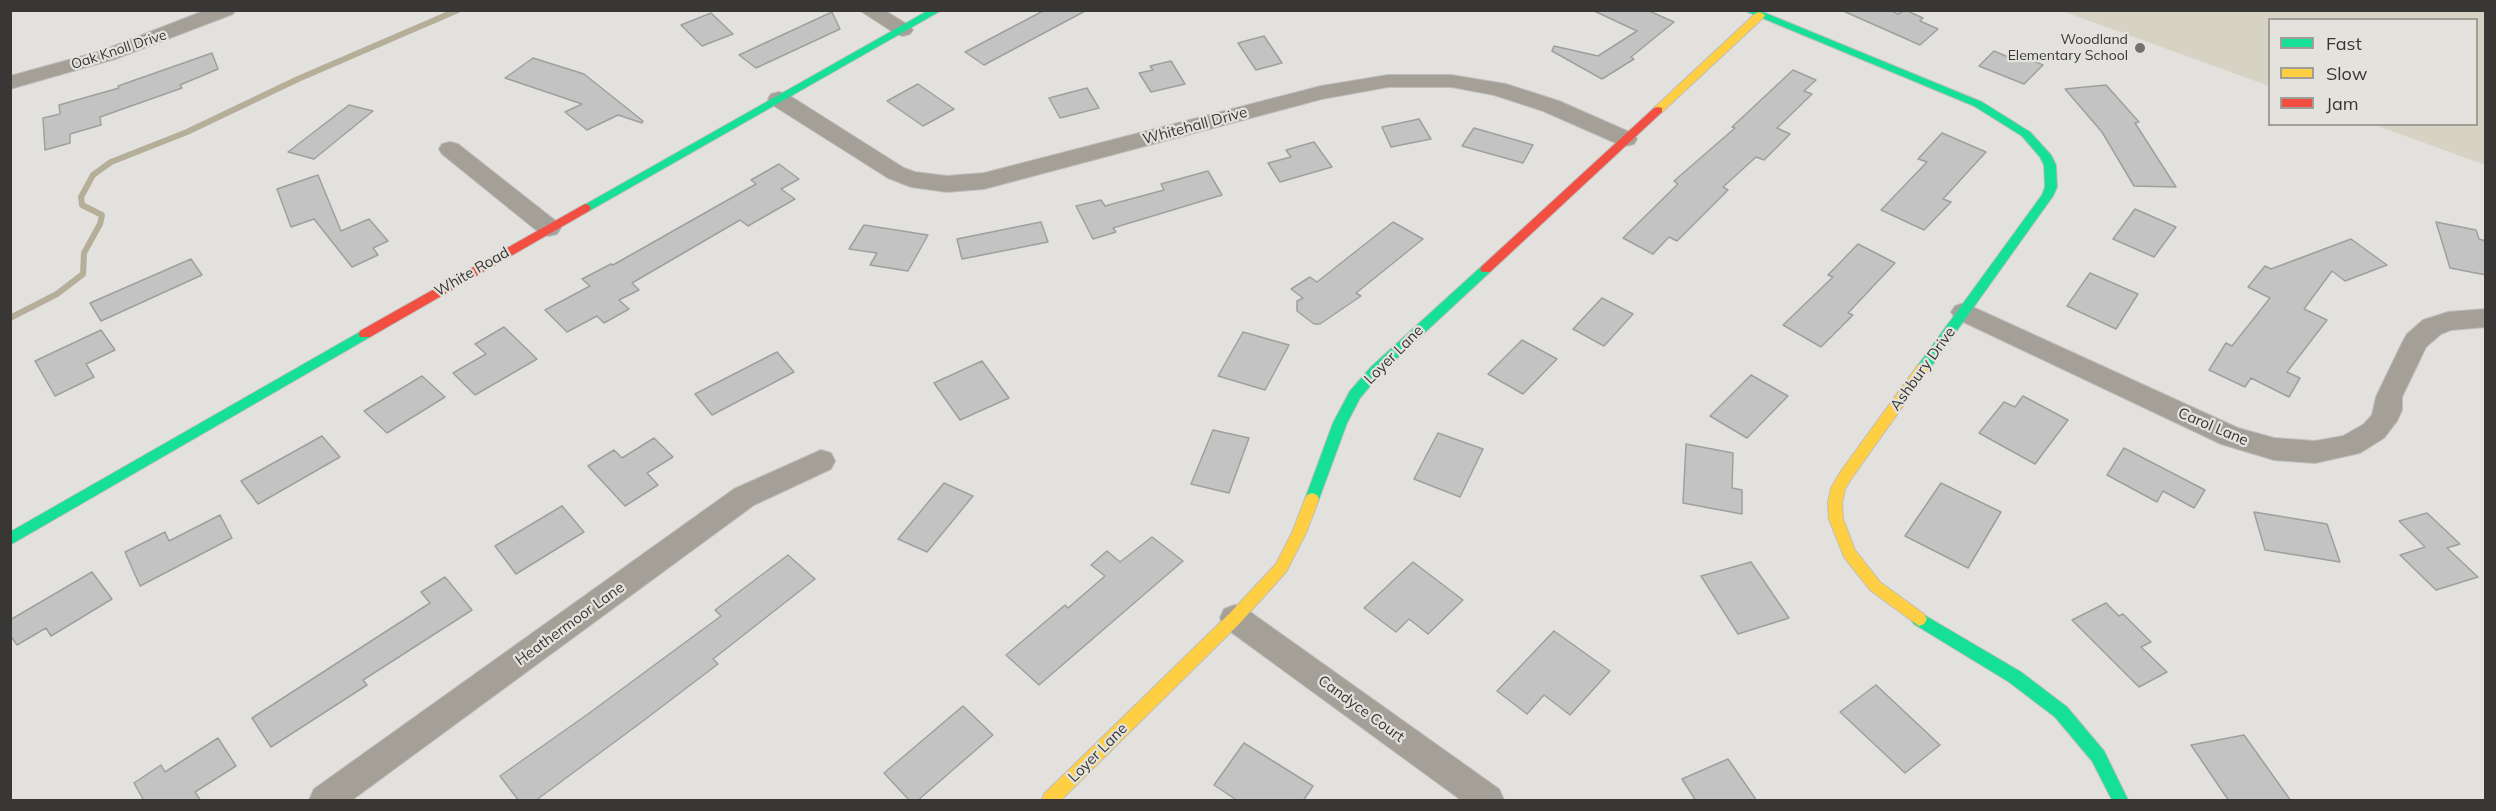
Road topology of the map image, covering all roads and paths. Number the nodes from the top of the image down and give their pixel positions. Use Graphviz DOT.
graph roads {
  1 [pos="226,10"];
  2 [pos="869,10"];
  3 [pos="937,10"];
  4 [pos="1754,13"];
  5 [pos="903,30"];
  6 [pos="10,83"];
  7 [pos="779,99"];
  8 [pos="1626,139"];
  9 [pos="450,149"];
  10 [pos="549,228"];
  11 [pos="1964,312"];
  12 [pos="2486,318"];
  13 [pos="821,461"];
  14 [pos="10,539"];
  15 [pos="1235,618"];
  16 [pos="326,801"];
  17 [pos="1050,801"];
  18 [pos="1487,801"];
  19 [pos="2120,801"];
  1 -- 6 [label="street, Oak Knoll Drive"];
  2 -- 5 [label="street"];
  3 -- 5 [label="street, White Road"];
  4 -- 8 [label="street, Loyer Lane"];
  4 -- 11 [label="street, Ashbury Drive"];
  5 -- 7 [label="street, White Road"];
  7 -- 8 [label="street, Whitehall Drive"];
  7 -- 10 [label="street, White Road"];
  8 -- 15 [label="street, Loyer Lane"];
  9 -- 10 [label="street"];
  10 -- 14 [label="street, White Road"];
  11 -- 12 [label="street, Carol Lane"];
  11 -- 19 [label="street, Ashbury Drive"];
  13 -- 16 [label="street, Heathermoor Lane"];
  15 -- 17 [label="street, Loyer Lane"];
  15 -- 18 [label="street, Candyce Court"];
}
